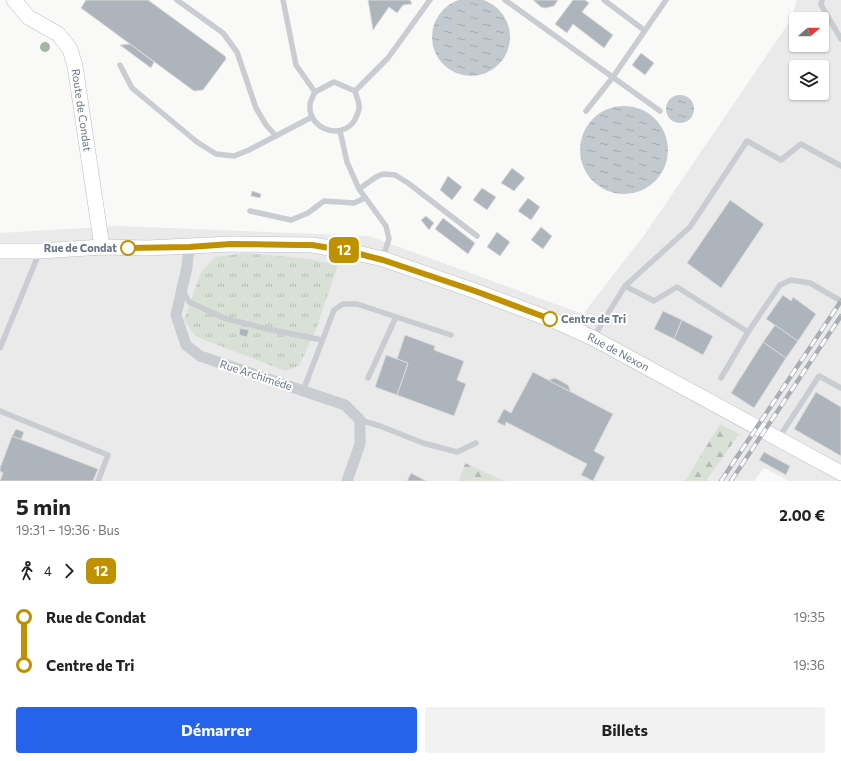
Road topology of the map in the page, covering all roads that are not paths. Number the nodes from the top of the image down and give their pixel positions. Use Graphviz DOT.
graph roads {
  1 [pos="14,0"];
  2 [pos="177,0"];
  3 [pos="283,0"];
  4 [pos="430,0"];
  5 [pos="506,0"];
  6 [pos="517,0"];
  7 [pos="604,0"];
  8 [pos="666,0"];
  9 [pos="822,0"];
  10 [pos="513,6"];
  11 [pos="644,30"];
  12 [pos="841,39"];
  13 [pos="120,65"];
  14 [pos="613,77"];
  15 [pos="355,91"];
  16 [pos="315,92"];
  17 [pos="586,111"];
  18 [pos="660,111"];
  19 [pos="312,116"];
  20 [pos="340,131"];
  21 [pos="276,136"];
  22 [pos="841,166"];
  23 [pos="359,189"];
  24 [pos="365,198"];
  25 [pos="250,211"];
  26 [pos="478,236"];
  27 [pos="102,247"];
  28 [pos="189,247"];
  29 [pos="0,250"];
  30 [pos="40,251"];
  31 [pos="383,260"];
  32 [pos="626,286"];
  33 [pos="182,289"];
  34 [pos="841,301"];
  35 [pos="396,317"];
  36 [pos="748,332"];
  37 [pos="451,335"];
  38 [pos="593,338"];
  39 [pos="322,340"];
  40 [pos="0,348"];
  41 [pos="368,378"];
  42 [pos="721,378"];
  43 [pos="841,388"];
  44 [pos="303,390"];
  45 [pos="0,411"];
  46 [pos="360,420"];
  47 [pos="778,440"];
  48 [pos="476,443"];
  49 [pos="841,473"];
  50 [pos="98,481"];
  51 [pos="347,481"];
  1 -- 27 [label="street, Route de Condat"];
  2 -- 21 [label="lane"];
  3 -- 16 [label="lane"];
  4 -- 15 [label="lane"];
  5 -- 10 [label="lane"];
  6 -- 10 [label="lane"];
  7 -- 11 [label="lane"];
  8 -- 11 [label="lane"];
  9 -- 12 [label="lane"];
  10 -- 14 [label="lane"];
  11 -- 14 [label="lane"];
  13 -- 21 [label="lane"];
  14 -- 17 [label="lane"];
  14 -- 18 [label="lane"];
  15 -- 16 [label="lane"];
  15 -- 20 [label="lane"];
  16 -- 19 [label="lane"];
  19 -- 20 [label="lane"];
  19 -- 21 [label="lane"];
  20 -- 23 [label="lane"];
  22 -- 32 [label="lane"];
  23 -- 24 [label="lane"];
  23 -- 26 [label="lane"];
  24 -- 25 [label="lane"];
  24 -- 31 [label="lane"];
  27 -- 28 [label="street, Rue de Nexon"];
  27 -- 30 [label="street, Rue de Nexon"];
  28 -- 31 [label="street, Rue de Nexon"];
  28 -- 33 [label="street, Rue Archiméde"];
  29 -- 30 [label="street, Rue de Nexon"];
  30 -- 40 [label="lane"];
  31 -- 38 [label="street, Rue de Nexon"];
  32 -- 36 [label="lane"];
  32 -- 38 [label="lane"];
  33 -- 39 [label="lane"];
  33 -- 44 [label="street, Rue Archiméde"];
  34 -- 36 [label="lane"];
  35 -- 37 [label="lane"];
  35 -- 39 [label="lane"];
  35 -- 41 [label="lane"];
  36 -- 42 [label="lane"];
  38 -- 47 [label="street, Rue de Nexon"];
  39 -- 44 [label="lane"];
  43 -- 47 [label="lane"];
  44 -- 46 [label="street, Rue Archiméde"];
  45 -- 50 [label="lane"];
  46 -- 48 [label="lane"];
  46 -- 51 [label="street"];
  47 -- 49 [label="street, Rue de Nexon"];
}
